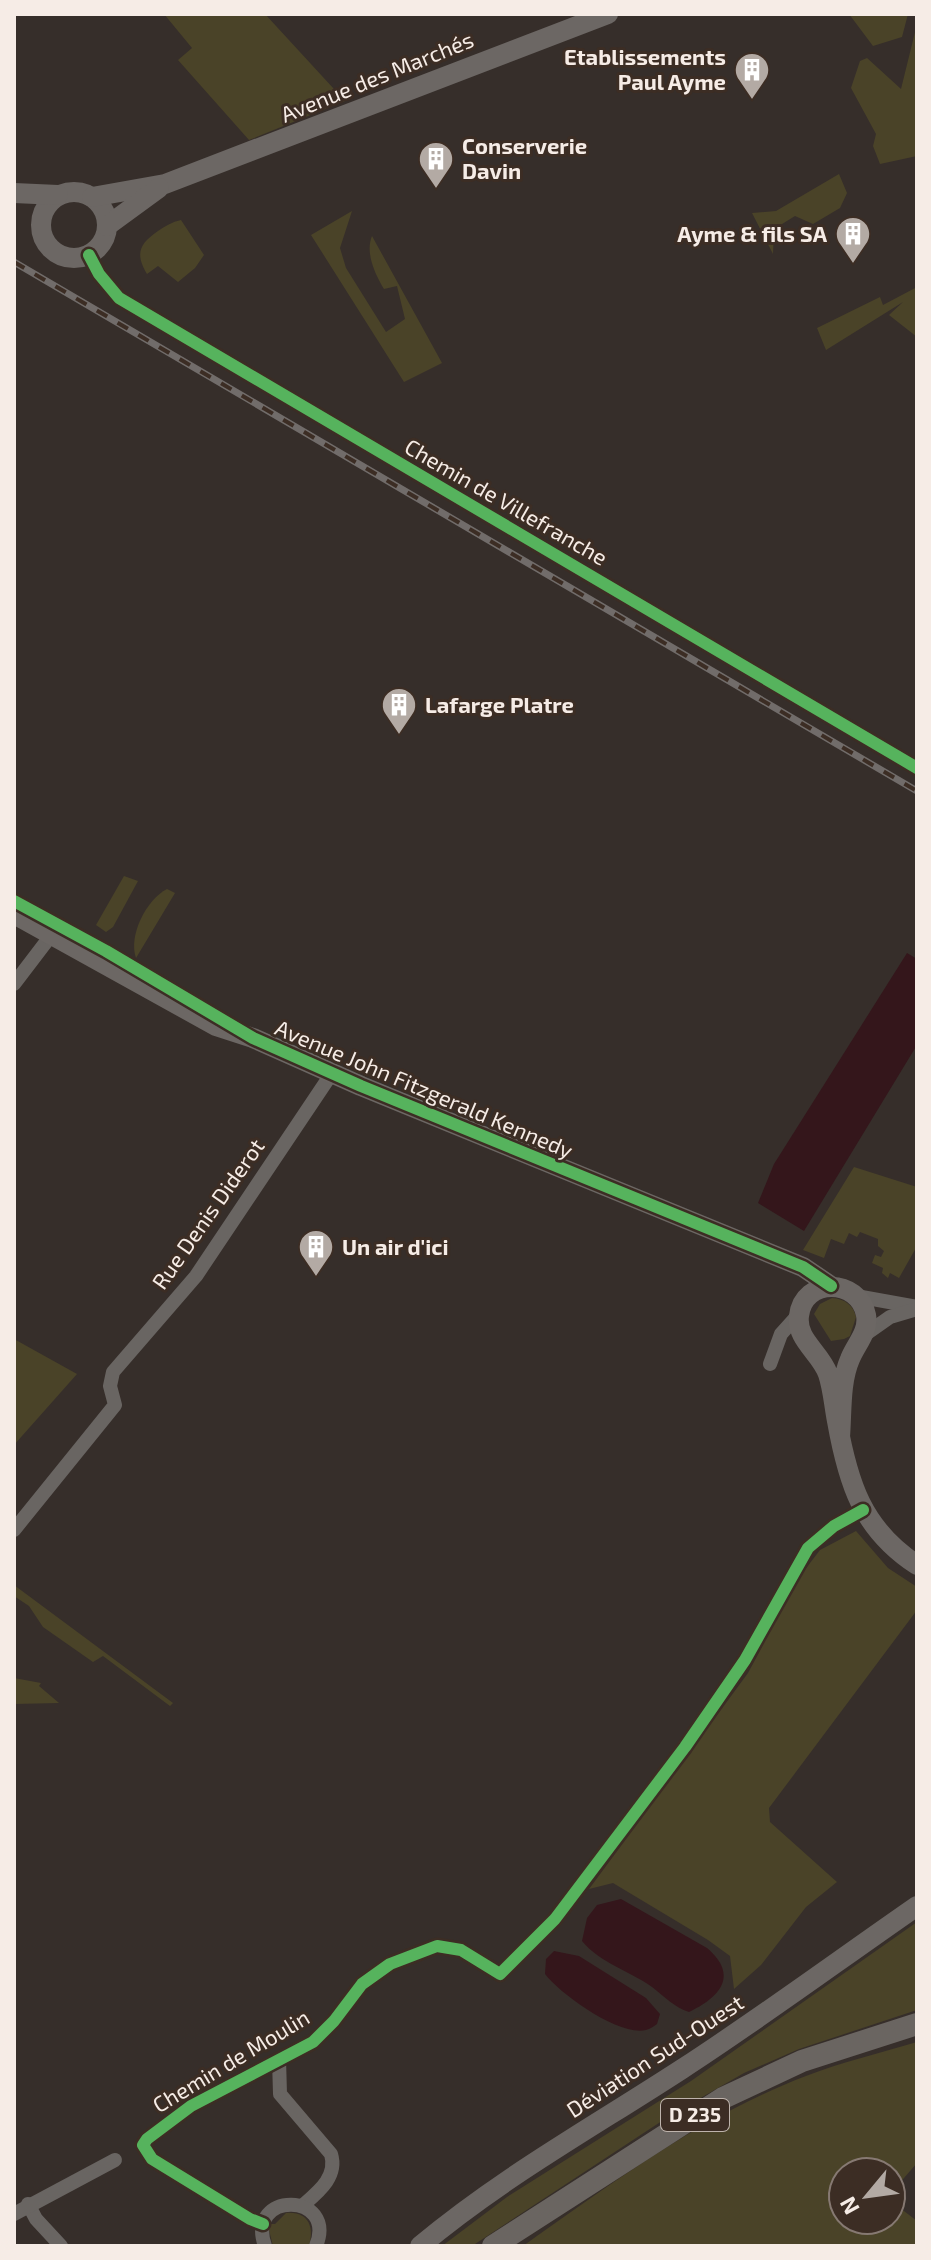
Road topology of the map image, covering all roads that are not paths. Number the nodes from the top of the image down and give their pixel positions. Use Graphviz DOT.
graph roads {
  1 [pos="608,14"];
  2 [pos="165,184"];
  3 [pos="15,193"];
  4 [pos="58,195"];
  5 [pos="92,197"];
  6 [pos="41,217"];
  7 [pos="107,226"];
  8 [pos="89,255"];
  9 [pos="917,768"];
  10 [pos="14,901"];
  11 [pos="14,914"];
  12 [pos="56,930"];
  13 [pos="14,984"];
  14 [pos="332,1073"];
  15 [pos="764,1251"];
  16 [pos="831,1286"];
  17 [pos="856,1296"];
  18 [pos="917,1308"];
  19 [pos="801,1309"];
  20 [pos="860,1340"];
  21 [pos="810,1345"];
  22 [pos="775,1347"];
  23 [pos="770,1364"];
  24 [pos="840,1437"];
  25 [pos="863,1510"];
  26 [pos="14,1530"];
  27 [pos="917,1565"];
  28 [pos="917,1906"];
  29 [pos="917,2024"];
  30 [pos="279,2059"];
  31 [pos="115,2160"];
  32 [pos="28,2204"];
  33 [pos="302,2206"];
  34 [pos="14,2214"];
  35 [pos="263,2224"];
  36 [pos="61,2246"];
  37 [pos="265,2246"];
  38 [pos="316,2246"];
  39 [pos="420,2246"];
  40 [pos="493,2246"];
  1 -- 2 [label="street, Avenue des Marchés"];
  2 -- 5 [label="street, Avenue des Marchés"];
  2 -- 7 [label="street, Avenue des Marchés"];
  3 -- 4 [label="street"];
  3 -- 6 [label="street"];
  4 -- 5 [label="street"];
  4 -- 6 [label="street"];
  5 -- 7 [label="street"];
  6 -- 8 [label="street"];
  7 -- 8 [label="street"];
  8 -- 9 [label="street, Chemin de Villefranche"];
  10 -- 12 [label="street, Avenue John Fitzgerald Kennedy"];
  11 -- 12 [label="street, Avenue John Fitzgerald Kennedy"];
  12 -- 13 [label="street"];
  12 -- 14 [label="street, Avenue John Fitzgerald Kennedy"];
  14 -- 15 [label="street, Avenue John Fitzgerald Kennedy"];
  14 -- 26 [label="street, Rue Denis Diderot"];
  15 -- 16 [label="street, Avenue John Fitzgerald Kennedy"];
  15 -- 19 [label="street, Avenue John Fitzgerald Kennedy"];
  16 -- 17 [label="street"];
  16 -- 19 [label="street"];
  17 -- 18 [label="street"];
  17 -- 20 [label="street"];
  18 -- 20 [label="street"];
  19 -- 21 [label="street"];
  19 -- 22 [label="street"];
  20 -- 21 [label="street"];
  20 -- 24 [label="street"];
  21 -- 22 [label="street"];
  21 -- 24 [label="street"];
  22 -- 23 [label="street"];
  24 -- 25 [label="street"];
  25 -- 27 [label="street"];
  25 -- 30 [label="street, Chemin de Moulin"];
  28 -- 39 [label="street, Déviation Sud-Ouest"];
  29 -- 40 [label="main road, D 235"];
  30 -- 33 [label="street"];
  30 -- 35 [label="street, Chemin de Moulin"];
  31 -- 32 [label="street"];
  32 -- 34 [label="street"];
  32 -- 36 [label="street"];
  33 -- 35 [label="street"];
  33 -- 38 [label="street"];
  35 -- 37 [label="street"];
}
